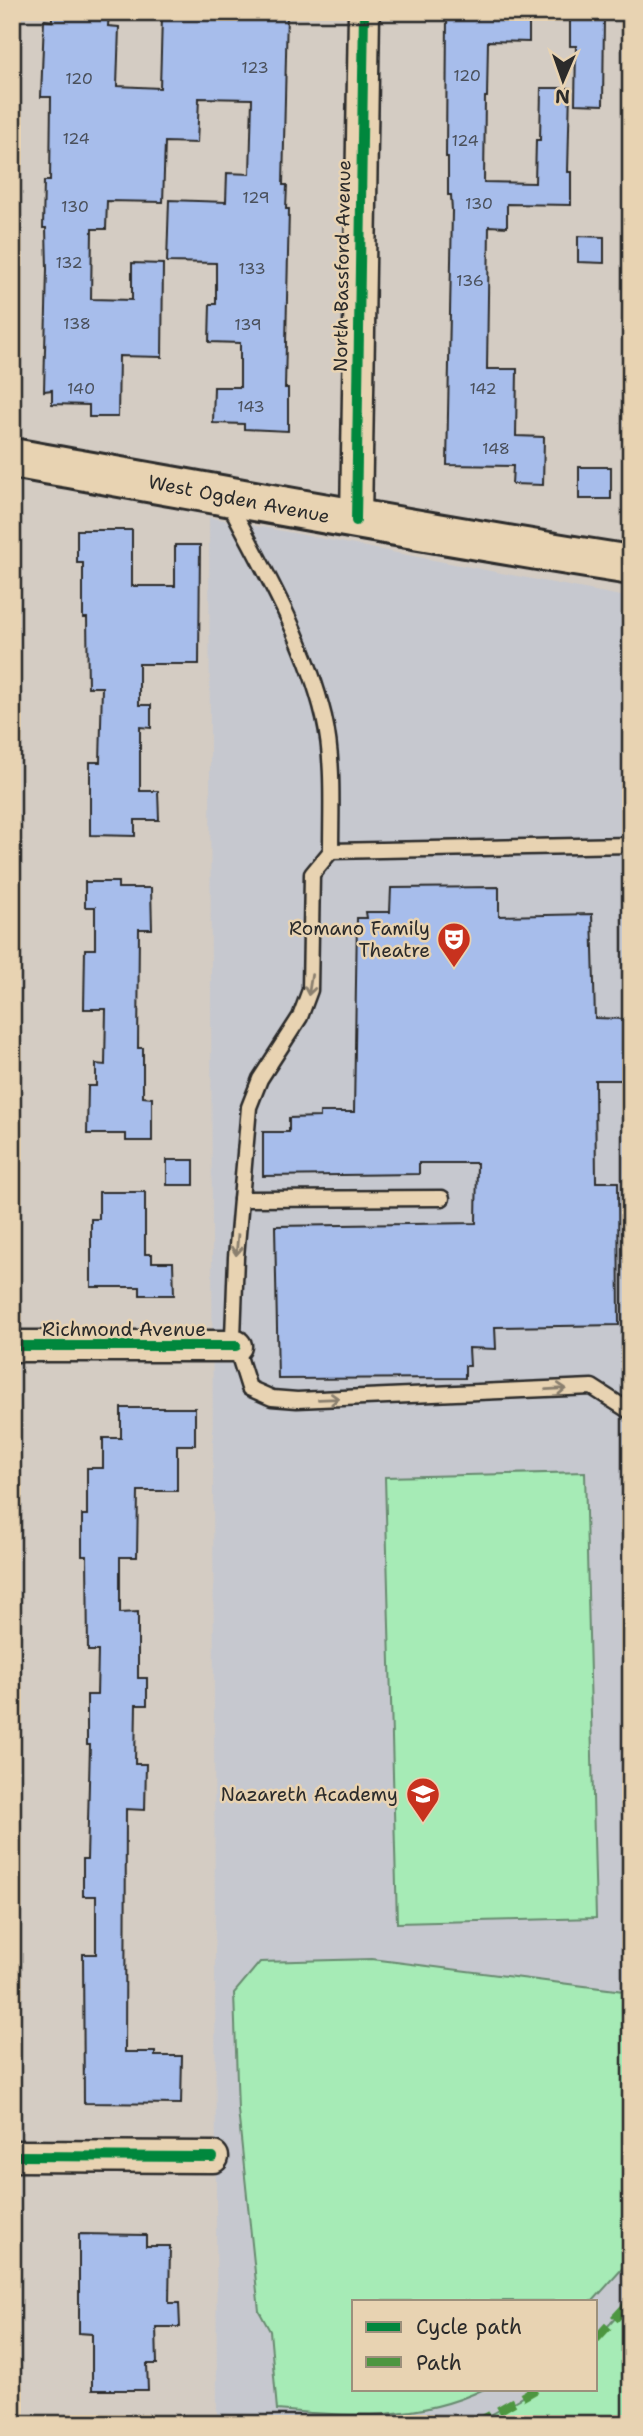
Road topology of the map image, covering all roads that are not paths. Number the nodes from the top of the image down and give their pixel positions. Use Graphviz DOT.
graph roads {
  1 [pos="364,12"];
  2 [pos="12,458"];
  3 [pos="225,495"];
  4 [pos="356,521"];
  5 [pos="631,565"];
  6 [pos="631,845"];
  7 [pos="331,851"];
  8 [pos="442,1198"];
  9 [pos="241,1199"];
  10 [pos="12,1346"];
  11 [pos="236,1346"];
  12 [pos="631,1412"];
  13 [pos="12,2156"];
  14 [pos="213,2157"];
  1 -- 4 [label="street, North Bassford Avenue"];
  2 -- 3 [label="main road, West Ogden Avenue"];
  3 -- 4 [label="main road, West Ogden Avenue"];
  3 -- 7 [label="lane"];
  4 -- 5 [label="main road, West Ogden Avenue"];
  6 -- 7 [label="lane"];
  7 -- 9 [label="lane, one-way"];
  8 -- 9 [label="lane"];
  9 -- 11 [label="lane, one-way"];
  10 -- 11 [label="street, Richmond Avenue"];
  11 -- 12 [label="lane, one-way"];
  13 -- 14 [label="street"];
}
